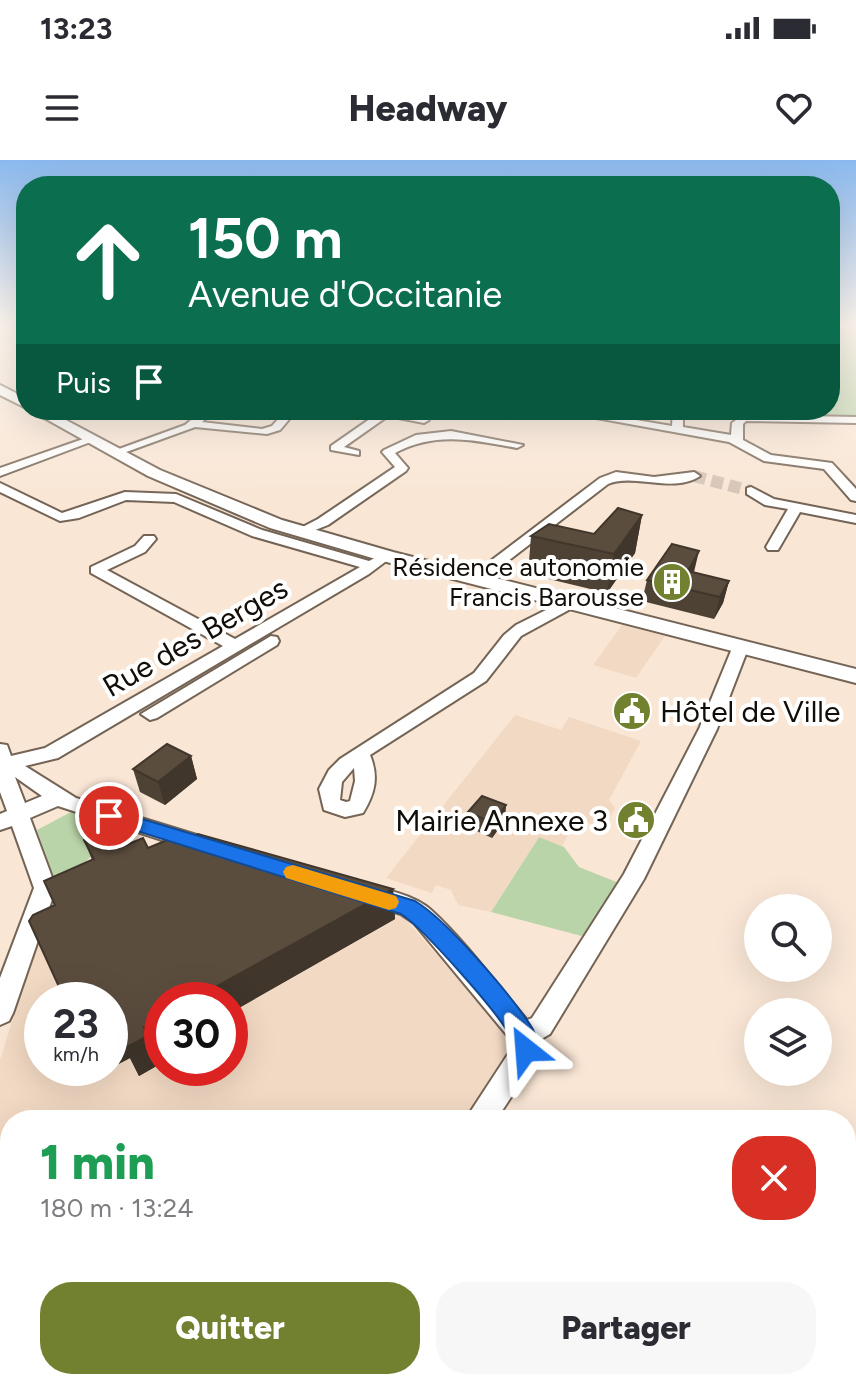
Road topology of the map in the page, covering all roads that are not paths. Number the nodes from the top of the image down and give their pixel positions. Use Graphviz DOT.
graph roads {
  1 [pos="55,420"];
  2 [pos="199,420"];
  3 [pos="283,420"];
  4 [pos="376,420"];
  5 [pos="617,420"];
  6 [pos="678,420"];
  7 [pos="741,420"];
  8 [pos="799,420"];
  9 [pos="856,420"];
  10 [pos="194,424"];
  11 [pos="677,430"];
  12 [pos="737,437"];
  13 [pos="90,440"];
  14 [pos="517,445"];
  15 [pos="114,453"];
  16 [pos="355,453"];
  17 [pos="0,472"];
  18 [pos="694,476"];
  19 [pos="0,487"];
  20 [pos="751,491"];
  21 [pos="856,497"];
  22 [pos="347,504"];
  23 [pos="796,507"];
  24 [pos="856,519"];
  25 [pos="300,532"];
  26 [pos="149,539"];
  27 [pos="327,539"];
  28 [pos="773,547"];
  29 [pos="375,563"];
  30 [pos="477,578"];
  31 [pos="570,603"];
  32 [pos="236,646"];
  33 [pos="741,646"];
  34 [pos="856,676"];
  35 [pos="150,714"];
  36 [pos="51,753"];
  37 [pos="359,753"];
  38 [pos="1,758"];
  39 [pos="51,791"];
  40 [pos="13,822"];
  41 [pos="0,835"];
  42 [pos="227,852"];
  43 [pos="347,889"];
  44 [pos="0,1013"];
  45 [pos="523,1035"];
  46 [pos="486,1110"];
  1 -- 13 [label="main road"];
  2 -- 10 [label="street"];
  3 -- 10 [label="street"];
  4 -- 16 [label="street"];
  5 -- 11 [label="street"];
  6 -- 11 [label="street"];
  7 -- 12 [label="street"];
  8 -- 9 [label="street"];
  10 -- 15 [label="street"];
  11 -- 12 [label="street"];
  12 -- 21 [label="street"];
  13 -- 15 [label="main road"];
  13 -- 17 [label="street"];
  14 -- 22 [label="street"];
  15 -- 25 [label="main road"];
  18 -- 30 [label="street"];
  19 -- 29 [label="street"];
  20 -- 23 [label="street"];
  22 -- 25 [label="street"];
  22 -- 27 [label="street"];
  23 -- 24 [label="street"];
  23 -- 28 [label="street"];
  25 -- 27 [label="main road"];
  26 -- 32 [label="street"];
  27 -- 29 [label="main road"];
  29 -- 30 [label="main road"];
  29 -- 32 [label="street, Rue des Berges"];
  29 -- 35 [label="street, Rue des Berges"];
  30 -- 31 [label="main road"];
  31 -- 33 [label="main road"];
  31 -- 37 [label="street"];
  32 -- 36 [label="street, Rue des Berges"];
  33 -- 34 [label="main road"];
  33 -- 45 [label="street"];
  36 -- 38 [label="street, Rue des Berges"];
  36 -- 39 [label="street"];
  38 -- 39 [label="street"];
  38 -- 40 [label="street"];
  39 -- 40 [label="street"];
  39 -- 42 [label="street"];
  40 -- 41 [label="street"];
  40 -- 44 [label="street"];
  43 -- 45 [label="street"];
  45 -- 46 [label="street"];
}
